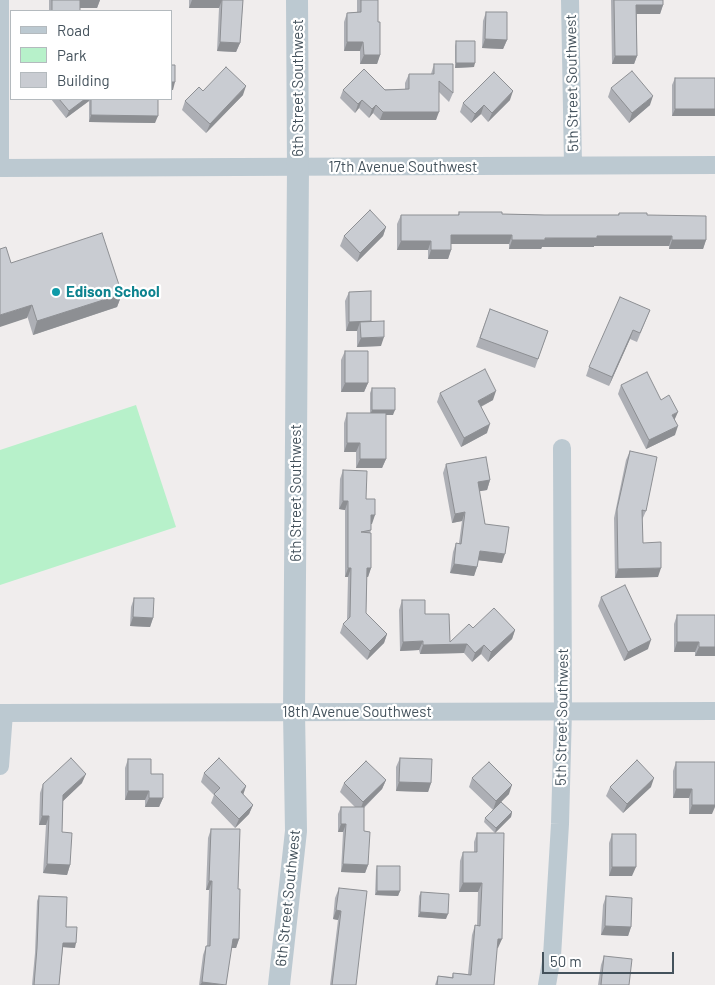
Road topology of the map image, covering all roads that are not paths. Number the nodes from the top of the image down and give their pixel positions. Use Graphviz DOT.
graph roads {
  1 [pos="0,0"];
  2 [pos="297,0"];
  3 [pos="570,0"];
  4 [pos="573,165"];
  5 [pos="715,165"];
  6 [pos="298,167"];
  7 [pos="0,168"];
  8 [pos="562,448"];
  9 [pos="563,711"];
  10 [pos="294,712"];
  11 [pos="715,712"];
  12 [pos="2,713"];
  13 [pos="0,766"];
  14 [pos="279,985"];
  15 [pos="547,985"];
  1 -- 7 [label="street"];
  2 -- 6 [label="street, 6th Street Southwest"];
  3 -- 4 [label="street, 5th Street Southwest"];
  4 -- 5 [label="street, 17th Avenue Southwest"];
  4 -- 6 [label="street, 17th Avenue Southwest"];
  6 -- 7 [label="street, 17th Avenue Southwest"];
  6 -- 10 [label="street, 6th Street Southwest"];
  8 -- 9 [label="street, 5th Street Southwest"];
  9 -- 10 [label="street, 18th Avenue Southwest"];
  9 -- 11 [label="street, 18th Avenue Southwest"];
  9 -- 15 [label="street, 5th Street Southwest"];
  10 -- 12 [label="street, 18th Avenue Southwest"];
  10 -- 14 [label="street, 6th Street Southwest"];
  12 -- 13 [label="street"];
}
